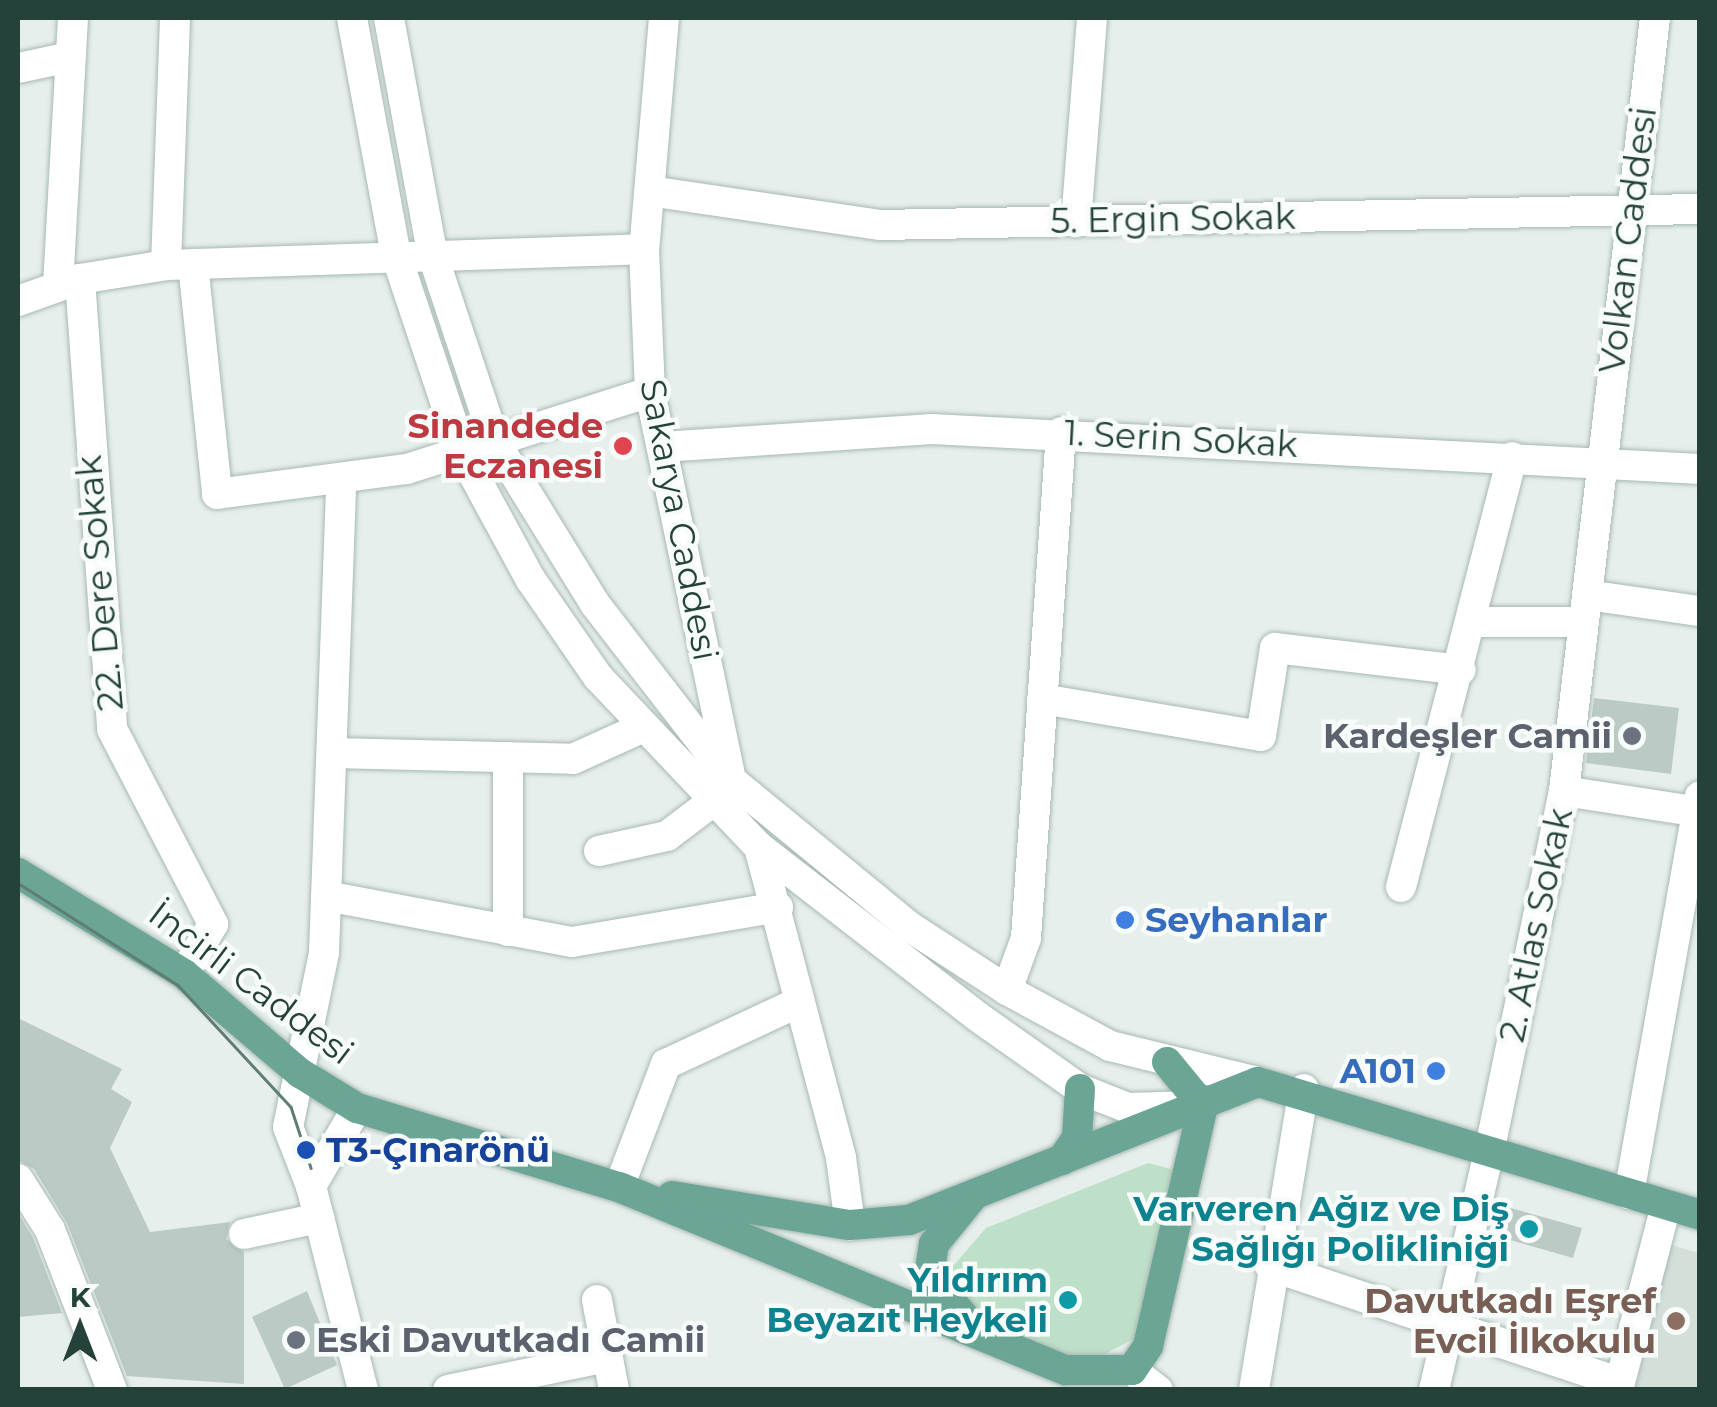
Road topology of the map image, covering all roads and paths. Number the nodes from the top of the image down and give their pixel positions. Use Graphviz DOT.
graph roads {
  1 [pos="73,18"];
  2 [pos="176,18"];
  3 [pos="352,18"];
  4 [pos="389,18"];
  5 [pos="664,18"];
  6 [pos="1092,18"];
  7 [pos="1656,18"];
  8 [pos="70,57"];
  9 [pos="18,68"];
  10 [pos="650,191"];
  11 [pos="1632,208"];
  12 [pos="1700,208"];
  13 [pos="1076,222"];
  14 [pos="644,249"];
  15 [pos="396,254"];
  16 [pos="432,254"];
  17 [pos="180,265"];
  18 [pos="69,282"];
  19 [pos="18,301"];
  20 [pos="650,392"];
  21 [pos="1061,432"];
  22 [pos="496,442"];
  23 [pos="662,447"];
  24 [pos="463,456"];
  25 [pos="1512,457"];
  26 [pos="1600,462"];
  27 [pos="1700,470"];
  28 [pos="340,480"];
  29 [pos="1585,608"];
  30 [pos="1700,611"];
  31 [pos="1474,622"];
  32 [pos="1460,670"];
  33 [pos="1042,699"];
  34 [pos="639,728"];
  35 [pos="332,752"];
  36 [pos="508,757"];
  37 [pos="722,791"];
  38 [pos="1564,791"];
  39 [pos="1698,806"];
  40 [pos="759,847"];
  41 [pos="600,851"];
  42 [pos="18,873"];
  43 [pos="1401,887"];
  44 [pos="326,896"];
  45 [pos="778,907"];
  46 [pos="508,931"];
  47 [pos="184,974"];
  48 [pos="1007,990"];
  49 [pos="799,1002"];
  50 [pos="1167,1062"];
  51 [pos="300,1073"];
  52 [pos="1258,1082"];
  53 [pos="1080,1090"];
  54 [pos="1304,1090"];
  55 [pos="1203,1106"];
  56 [pos="357,1108"];
  57 [pos="1490,1148"];
  58 [pos="1062,1160"];
  59 [pos="18,1178"];
  60 [pos="311,1186"];
  61 [pos="620,1187"];
  62 [pos="975,1194"];
  63 [pos="1630,1194"];
  64 [pos="1666,1206"];
  65 [pos="1700,1215"];
  66 [pos="319,1218"];
  67 [pos="850,1225"];
  68 [pos="244,1234"];
  69 [pos="1270,1266"];
  70 [pos="597,1300"];
  71 [pos="1447,1326"];
  72 [pos="982,1338"];
  73 [pos="602,1358"];
  74 [pos="1132,1370"];
  75 [pos="1064,1380"];
  76 [pos="1618,1386"];
  77 [pos="359,1389"];
  78 [pos="112,1390"];
  79 [pos="448,1390"];
  80 [pos="614,1390"];
  81 [pos="1158,1390"];
  82 [pos="1254,1390"];
  83 [pos="1434,1390"];
  1 -- 8 [label="street, 22. Dere Sokak"];
  2 -- 17 [label="street"];
  3 -- 15 [label="street"];
  4 -- 16 [label="street"];
  5 -- 10 [label="street, Sakarya Caddesi"];
  6 -- 13 [label="street"];
  7 -- 11 [label="street, Volkan Caddesi"];
  8 -- 9 [label="street"];
  8 -- 18 [label="street, 22. Dere Sokak"];
  10 -- 13 [label="street, 5. Ergin Sokak"];
  10 -- 14 [label="street, Sakarya Caddesi"];
  11 -- 12 [label="street, 5. Ergin Sokak"];
  11 -- 13 [label="street, 5. Ergin Sokak"];
  11 -- 26 [label="street, Volkan Caddesi"];
  14 -- 16 [label="street"];
  14 -- 20 [label="street, Sakarya Caddesi"];
  15 -- 16 [label="street"];
  15 -- 17 [label="street"];
  15 -- 24 [label="street"];
  16 -- 22 [label="street"];
  17 -- 18 [label="street"];
  17 -- 28 [label="street"];
  18 -- 19 [label="street"];
  18 -- 47 [label="street, 22. Dere Sokak"];
  20 -- 22 [label="street"];
  20 -- 23 [label="street, Sakarya Caddesi"];
  21 -- 23 [label="street, 1. Serin Sokak"];
  21 -- 25 [label="street, 1. Serin Sokak"];
  21 -- 33 [label="street"];
  22 -- 24 [label="street"];
  22 -- 37 [label="street"];
  23 -- 37 [label="street, Sakarya Caddesi"];
  24 -- 28 [label="street"];
  24 -- 34 [label="street"];
  25 -- 26 [label="street, 1. Serin Sokak"];
  25 -- 31 [label="street"];
  26 -- 27 [label="street, 1. Serin Sokak"];
  26 -- 29 [label="street, 2. Atlas Sokak"];
  28 -- 35 [label="street"];
  29 -- 30 [label="street"];
  29 -- 31 [label="street"];
  29 -- 38 [label="street, 2. Atlas Sokak"];
  31 -- 32 [label="street"];
  32 -- 33 [label="street"];
  32 -- 43 [label="street"];
  33 -- 48 [label="street"];
  34 -- 36 [label="street"];
  34 -- 37 [label="street"];
  35 -- 36 [label="street"];
  35 -- 44 [label="street"];
  36 -- 46 [label="street"];
  37 -- 40 [label="street"];
  37 -- 41 [label="street"];
  37 -- 48 [label="street"];
  38 -- 39 [label="street"];
  38 -- 57 [label="street, 2. Atlas Sokak"];
  39 -- 63 [label="street"];
  40 -- 45 [label="street"];
  40 -- 53 [label="street"];
  42 -- 47 [label="main road, İncirli Caddesi"];
  44 -- 46 [label="street"];
  44 -- 51 [label="street"];
  45 -- 46 [label="street"];
  45 -- 49 [label="street"];
  47 -- 51 [label="main road, İncirli Caddesi"];
  48 -- 50 [label="street"];
  49 -- 61 [label="street"];
  49 -- 67 [label="street"];
  50 -- 52 [label="street"];
  50 -- 55 [label="main road"];
  51 -- 56 [label="main road, İncirli Caddesi"];
  51 -- 60 [label="street"];
  52 -- 54 [label="main road"];
  52 -- 55 [label="main road"];
  53 -- 55 [label="street"];
  53 -- 58 [label="main road"];
  54 -- 57 [label="main road"];
  54 -- 69 [label="street"];
  55 -- 58 [label="main road"];
  55 -- 74 [label="main road"];
  56 -- 60 [label="street"];
  56 -- 61 [label="main road, İncirli Caddesi"];
  57 -- 63 [label="main road"];
  57 -- 71 [label="street, 2. Atlas Sokak"];
  58 -- 62 [label="main road"];
  59 -- 78 [label="street"];
  60 -- 66 [label="street"];
  61 -- 67 [label="main road"];
  61 -- 72 [label="main road"];
  62 -- 67 [label="main road"];
  62 -- 72 [label="main road"];
  63 -- 64 [label="main road"];
  64 -- 65 [label="main road"];
  64 -- 76 [label="street"];
  66 -- 68 [label="street"];
  66 -- 77 [label="street"];
  69 -- 71 [label="street"];
  69 -- 82 [label="street"];
  70 -- 73 [label="street"];
  71 -- 76 [label="street"];
  71 -- 83 [label="street, 2. Atlas Sokak"];
  72 -- 75 [label="main road"];
  73 -- 79 [label="street"];
  73 -- 80 [label="street"];
  74 -- 75 [label="main road"];
  74 -- 81 [label="street"];
}
